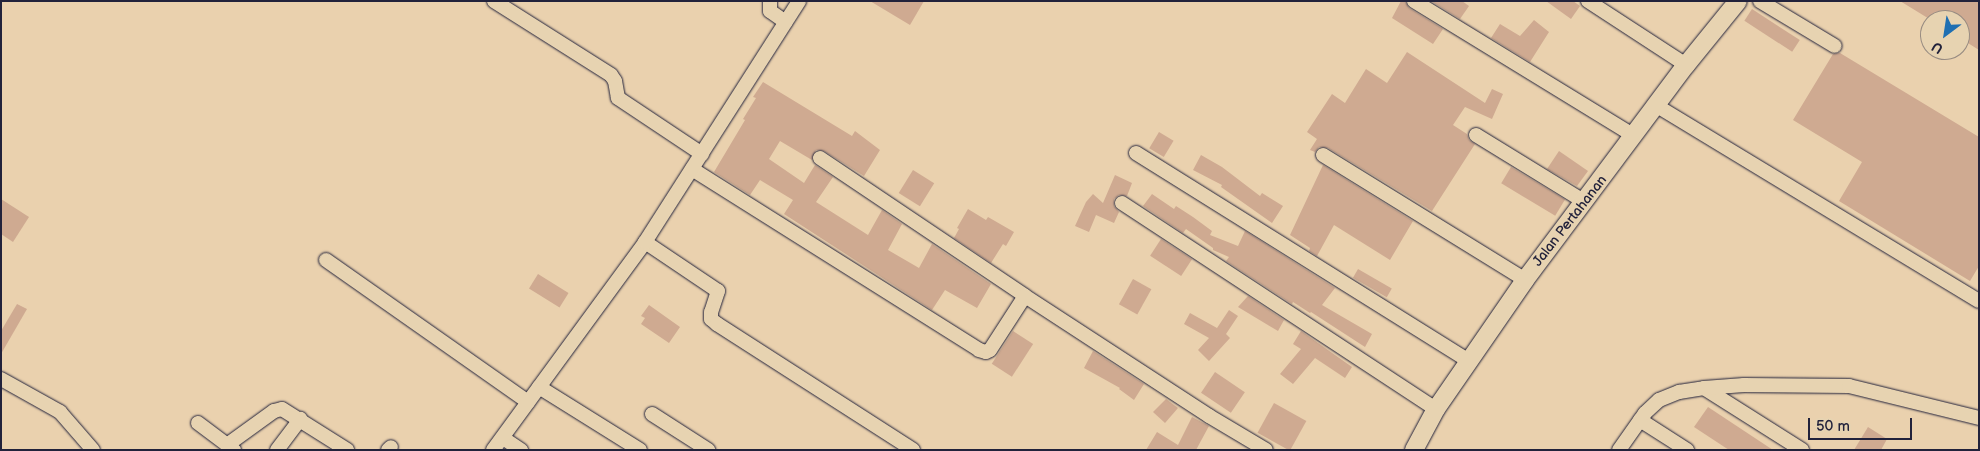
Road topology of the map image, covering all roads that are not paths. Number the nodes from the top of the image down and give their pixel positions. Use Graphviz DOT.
graph roads {
  1 [pos="494,1"];
  2 [pos="770,1"];
  3 [pos="799,1"];
  4 [pos="1414,1"];
  5 [pos="1588,1"];
  6 [pos="1738,1"];
  7 [pos="1760,1"];
  8 [pos="786,22"];
  9 [pos="1835,46"];
  10 [pos="1686,66"];
  11 [pos="1657,106"];
  12 [pos="1476,135"];
  13 [pos="1634,136"];
  14 [pos="1136,153"];
  15 [pos="702,154"];
  16 [pos="1323,155"];
  17 [pos="820,158"];
  18 [pos="692,169"];
  19 [pos="1585,202"];
  20 [pos="1122,203"];
  21 [pos="645,242"];
  22 [pos="326,260"];
  23 [pos="1525,280"];
  24 [pos="1025,296"];
  25 [pos="1979,301"];
  26 [pos="1470,362"];
  27 [pos="1,379"];
  28 [pos="539,387"];
  29 [pos="1704,388"];
  30 [pos="528,402"];
  31 [pos="1436,408"];
  32 [pos="652,414"];
  33 [pos="1979,418"];
  34 [pos="300,419"];
  35 [pos="1640,420"];
  36 [pos="198,424"];
  37 [pos="503,438"];
  38 [pos="230,447"];
  39 [pos="1417,449"];
  40 [pos="94,450"];
  41 [pos="277,450"];
  42 [pos="347,450"];
  43 [pos="493,450"];
  44 [pos="521,450"];
  45 [pos="640,450"];
  46 [pos="708,450"];
  47 [pos="913,450"];
  48 [pos="1266,450"];
  49 [pos="1619,450"];
  50 [pos="1687,450"];
  51 [pos="1802,450"];
  1 -- 15 [label="street"];
  2 -- 8 [label="street"];
  3 -- 8 [label="street"];
  4 -- 13 [label="street"];
  5 -- 10 [label="street"];
  6 -- 10 [label="main road, Jalan Pertahanan"];
  7 -- 9 [label="street"];
  8 -- 15 [label="street"];
  10 -- 11 [label="main road, Jalan Pertahanan"];
  11 -- 13 [label="main road, Jalan Pertahanan"];
  11 -- 25 [label="street"];
  12 -- 19 [label="street"];
  13 -- 19 [label="main road, Jalan Pertahanan"];
  14 -- 26 [label="street"];
  15 -- 18 [label="street"];
  16 -- 23 [label="street"];
  17 -- 24 [label="street"];
  18 -- 21 [label="street"];
  18 -- 24 [label="street"];
  19 -- 23 [label="main road, Jalan Pertahanan"];
  20 -- 31 [label="street"];
  21 -- 28 [label="street"];
  21 -- 47 [label="street"];
  22 -- 30 [label="street"];
  23 -- 26 [label="main road, Jalan Pertahanan"];
  24 -- 48 [label="street"];
  26 -- 31 [label="main road, Jalan Pertahanan"];
  27 -- 40 [label="street"];
  28 -- 30 [label="street"];
  28 -- 45 [label="street"];
  29 -- 33 [label="street"];
  29 -- 35 [label="street"];
  29 -- 51 [label="street"];
  30 -- 37 [label="street"];
  31 -- 39 [label="main road, Jalan Pertahanan"];
  32 -- 46 [label="street"];
  34 -- 38 [label="street"];
  34 -- 41 [label="street"];
  34 -- 42 [label="street"];
  35 -- 49 [label="street"];
  35 -- 50 [label="street"];
  36 -- 38 [label="street"];
  37 -- 43 [label="street"];
  37 -- 44 [label="street"];
}
